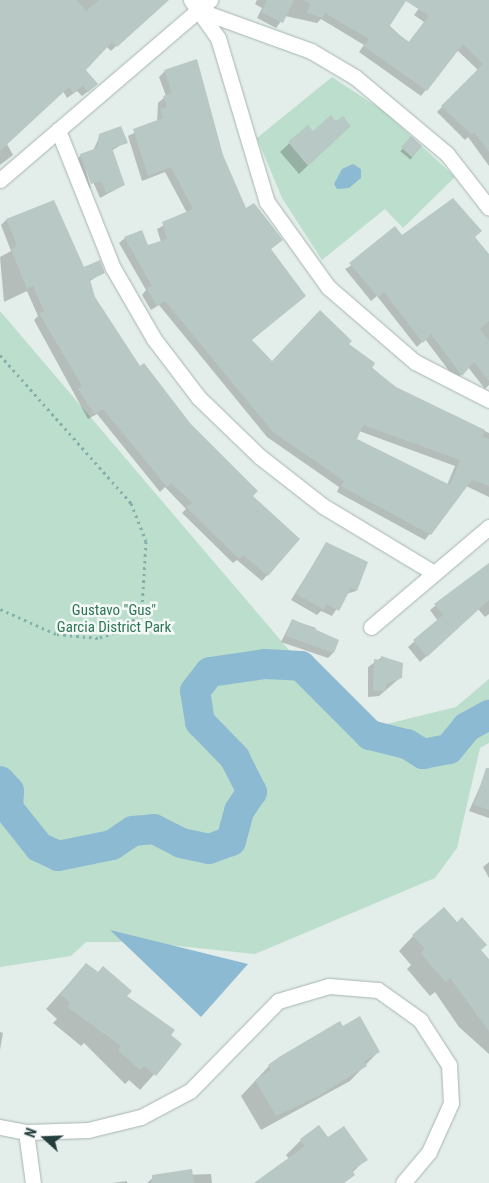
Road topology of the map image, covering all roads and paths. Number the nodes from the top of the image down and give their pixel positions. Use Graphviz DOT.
graph roads {
  1 [pos="210,0"];
  2 [pos="195,5"];
  3 [pos="58,130"];
  4 [pos="0,180"];
  5 [pos="489,208"];
  6 [pos="0,355"];
  7 [pos="489,400"];
  8 [pos="489,527"];
  9 [pos="434,573"];
  10 [pos="0,609"];
  11 [pos="370,627"];
  12 [pos="0,1127"];
  13 [pos="26,1132"];
  14 [pos="33,1183"];
  15 [pos="403,1183"];
  1 -- 2 [label="lane"];
  2 -- 3 [label="lane"];
  2 -- 5 [label="lane"];
  2 -- 7 [label="lane"];
  3 -- 4 [label="lane"];
  3 -- 9 [label="lane"];
  6 -- 10 [label="path"];
  8 -- 9 [label="lane"];
  9 -- 11 [label="lane"];
  12 -- 13 [label="lane"];
  13 -- 14 [label="lane"];
  13 -- 15 [label="lane"];
}
